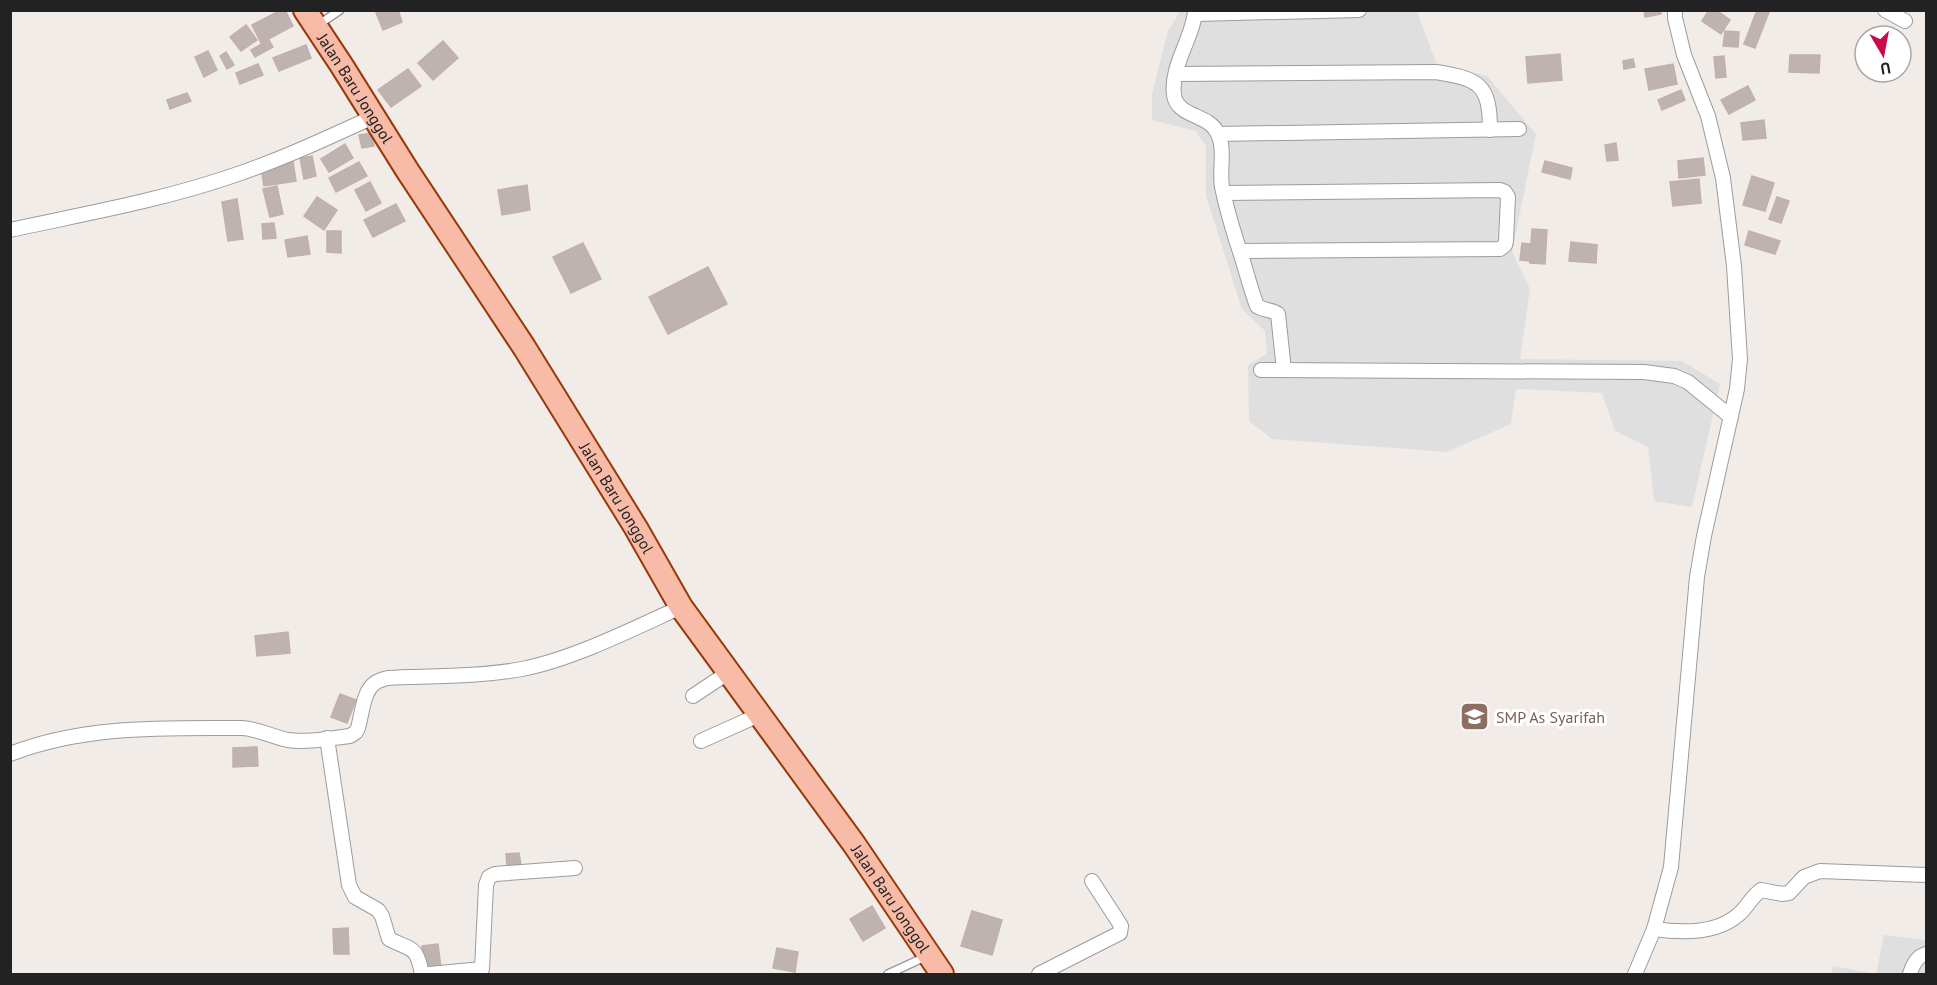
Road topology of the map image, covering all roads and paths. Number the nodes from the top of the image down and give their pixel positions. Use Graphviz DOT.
graph roads {
  1 [pos="340,10"];
  2 [pos="1359,10"];
  3 [pos="1675,10"];
  4 [pos="1885,10"];
  5 [pos="1195,12"];
  6 [pos="310,18"];
  7 [pos="1905,21"];
  8 [pos="1176,74"];
  9 [pos="373,117"];
  10 [pos="1519,129"];
  11 [pos="1490,130"];
  12 [pos="1218,134"];
  13 [pos="1224,193"];
  14 [pos="10,230"];
  15 [pos="1240,251"];
  16 [pos="1261,370"];
  17 [pos="1284,370"];
  18 [pos="1731,417"];
  19 [pos="681,607"];
  20 [pos="729,672"];
  21 [pos="693,696"];
  22 [pos="761,714"];
  23 [pos="327,738"];
  24 [pos="701,741"];
  25 [pos="10,754"];
  26 [pos="575,868"];
  27 [pos="1926,875"];
  28 [pos="1092,881"];
  29 [pos="1654,929"];
  30 [pos="930,954"];
  31 [pos="1926,954"];
  32 [pos="422,975"];
  33 [pos="429,975"];
  34 [pos="888,975"];
  35 [pos="942,975"];
  36 [pos="1039,975"];
  37 [pos="1635,975"];
  38 [pos="1910,975"];
  1 -- 6 [label="lane"];
  2 -- 5 [label="street"];
  3 -- 18 [label="street"];
  4 -- 7 [label="street"];
  5 -- 8 [label="street"];
  6 -- 9 [label="main road, Jalan Baru Jonggol"];
  8 -- 11 [label="street"];
  8 -- 12 [label="street"];
  9 -- 14 [label="street"];
  9 -- 19 [label="main road, Jalan Baru Jonggol"];
  10 -- 11 [label="street"];
  11 -- 12 [label="street"];
  12 -- 13 [label="street"];
  13 -- 15 [label="street"];
  13 -- 15 [label="street"];
  15 -- 17 [label="street"];
  16 -- 17 [label="street"];
  17 -- 18 [label="street"];
  18 -- 29 [label="street"];
  19 -- 20 [label="main road, Jalan Baru Jonggol"];
  19 -- 23 [label="street"];
  20 -- 21 [label="street"];
  20 -- 22 [label="main road, Jalan Baru Jonggol"];
  22 -- 24 [label="street"];
  22 -- 30 [label="main road, Jalan Baru Jonggol"];
  23 -- 25 [label="street"];
  23 -- 32 [label="street"];
  26 -- 33 [label="street"];
  27 -- 29 [label="street"];
  28 -- 36 [label="street"];
  29 -- 37 [label="street"];
  30 -- 34 [label="lane"];
  30 -- 35 [label="main road, Jalan Baru Jonggol"];
  31 -- 38 [label="street"];
}
